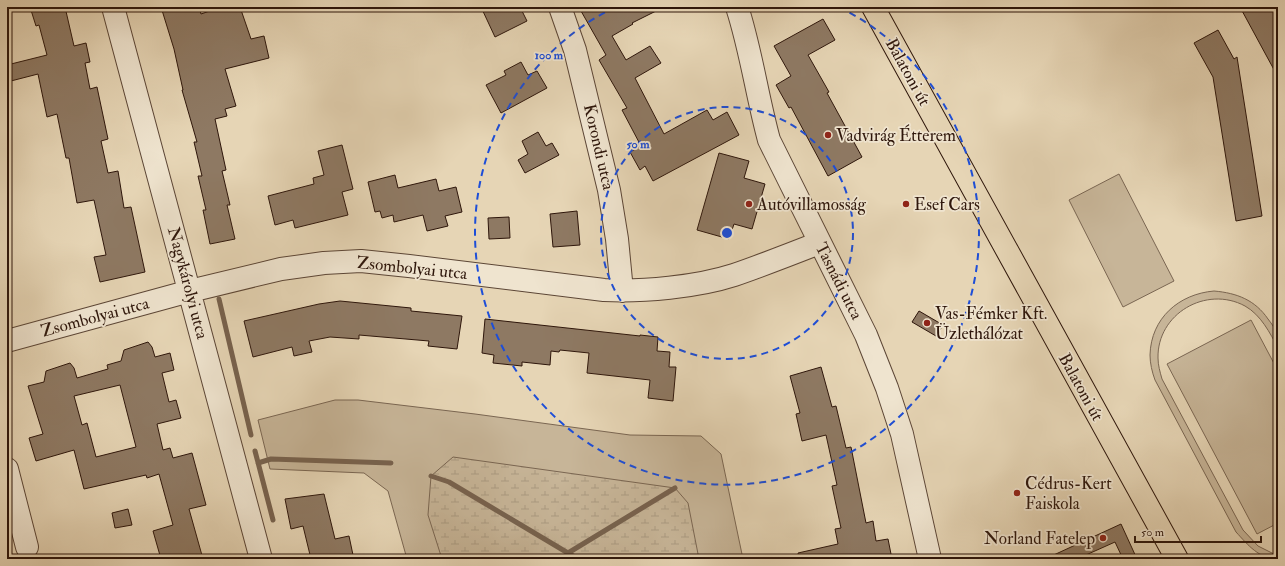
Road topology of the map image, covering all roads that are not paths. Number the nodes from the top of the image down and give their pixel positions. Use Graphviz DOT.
graph roads {
  1 [pos="113,7"];
  2 [pos="560,7"];
  3 [pos="737,7"];
  4 [pos="873,7"];
  5 [pos="819,243"];
  6 [pos="190,291"];
  7 [pos="622,291"];
  8 [pos="7,341"];
  9 [pos="7,469"];
  10 [pos="27,547"];
  11 [pos="1176,558"];
  12 [pos="260,559"];
  13 [pos="930,559"];
  1 -- 6 [label="street, Nagykárolyi utca"];
  2 -- 7 [label="street, Korondi utca"];
  3 -- 5 [label="street, Tasnádi utca"];
  4 -- 11 [label="main road, Balatoni út"];
  5 -- 7 [label="street, Zsombolyai utca"];
  5 -- 13 [label="street, Tasnádi utca"];
  6 -- 7 [label="street, Zsombolyai utca"];
  6 -- 8 [label="street, Zsombolyai utca"];
  6 -- 12 [label="street, Nagykárolyi utca"];
  9 -- 10 [label="street"];
}
